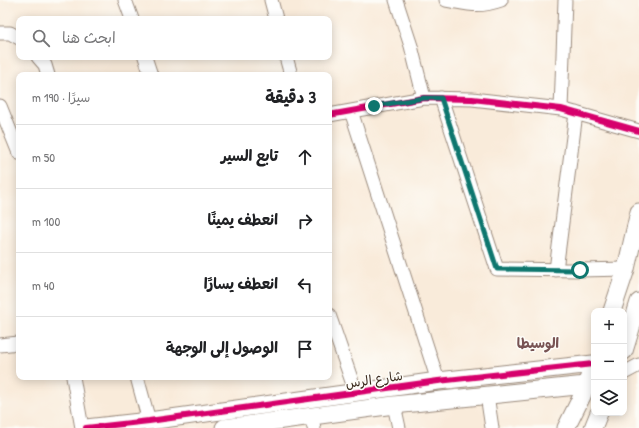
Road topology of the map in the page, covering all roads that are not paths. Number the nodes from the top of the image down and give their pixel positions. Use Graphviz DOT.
graph roads {
  1 [pos="125,0"];
  2 [pos="270,0"];
  3 [pos="396,0"];
  4 [pos="446,0"];
  5 [pos="501,0"];
  6 [pos="565,0"];
  7 [pos="131,16"];
  8 [pos="275,16"];
  9 [pos="0,33"];
  10 [pos="16,36"];
  11 [pos="41,60"];
  12 [pos="146,60"];
  13 [pos="287,60"];
  14 [pos="47,72"];
  15 [pos="150,72"];
  16 [pos="290,72"];
  17 [pos="424,98"];
  18 [pos="441,98"];
  19 [pos="0,106"];
  20 [pos="561,109"];
  21 [pos="351,111"];
  22 [pos="332,114"];
  23 [pos="576,114"];
  24 [pos="639,131"];
  25 [pos="6,135"];
  26 [pos="16,149"];
  27 [pos="639,212"];
  28 [pos="626,269"];
  29 [pos="556,270"];
  30 [pos="639,302"];
  31 [pos="613,308"];
  32 [pos="332,324"];
  33 [pos="16,343"];
  34 [pos="626,344"];
  35 [pos="0,345"];
  36 [pos="591,363"];
  37 [pos="639,365"];
  38 [pos="591,371"];
  39 [pos="627,371"];
  40 [pos="74,380"];
  41 [pos="138,380"];
  42 [pos="438,381"];
  43 [pos="586,385"];
  44 [pos="356,392"];
  45 [pos="488,396"];
  46 [pos="394,404"];
  47 [pos="598,416"];
  48 [pos="149,421"];
  49 [pos="313,422"];
  50 [pos="82,428"];
  51 [pos="86,428"];
  52 [pos="224,428"];
  53 [pos="227,428"];
  54 [pos="399,428"];
  55 [pos="492,428"];
  56 [pos="566,428"];
  57 [pos="593,428"];
  1 -- 7 [label="street"];
  2 -- 8 [label="street"];
  3 -- 17 [label="street"];
  4 -- 5 [label="street"];
  6 -- 20 [label="street"];
  9 -- 10 [label="street"];
  11 -- 14 [label="street"];
  12 -- 15 [label="street"];
  13 -- 16 [label="street"];
  17 -- 18 [label="street"];
  17 -- 21 [label="street"];
  18 -- 20 [label="street"];
  18 -- 29 [label="street"];
  19 -- 25 [label="street"];
  20 -- 23 [label="street"];
  21 -- 22 [label="street"];
  21 -- 42 [label="street"];
  23 -- 24 [label="street"];
  23 -- 29 [label="street"];
  25 -- 26 [label="street"];
  27 -- 28 [label="street"];
  28 -- 29 [label="street"];
  28 -- 31 [label="street"];
  30 -- 34 [label="street"];
  32 -- 44 [label="street"];
  33 -- 35 [label="street"];
  36 -- 42 [label="street, شارع الرس"];
  37 -- 39 [label="street"];
  38 -- 43 [label="street"];
  40 -- 50 [label="street"];
  41 -- 48 [label="street"];
  42 -- 44 [label="street, شارع الرس"];
  43 -- 45 [label="street"];
  43 -- 56 [label="street"];
  44 -- 48 [label="street, شارع الرس"];
  45 -- 46 [label="street"];
  45 -- 55 [label="street"];
  46 -- 49 [label="street"];
  46 -- 54 [label="street"];
  47 -- 57 [label="street"];
  48 -- 51 [label="street, شارع الرس"];
  49 -- 53 [label="street"];
  52 -- 53 [label="street"];
}
